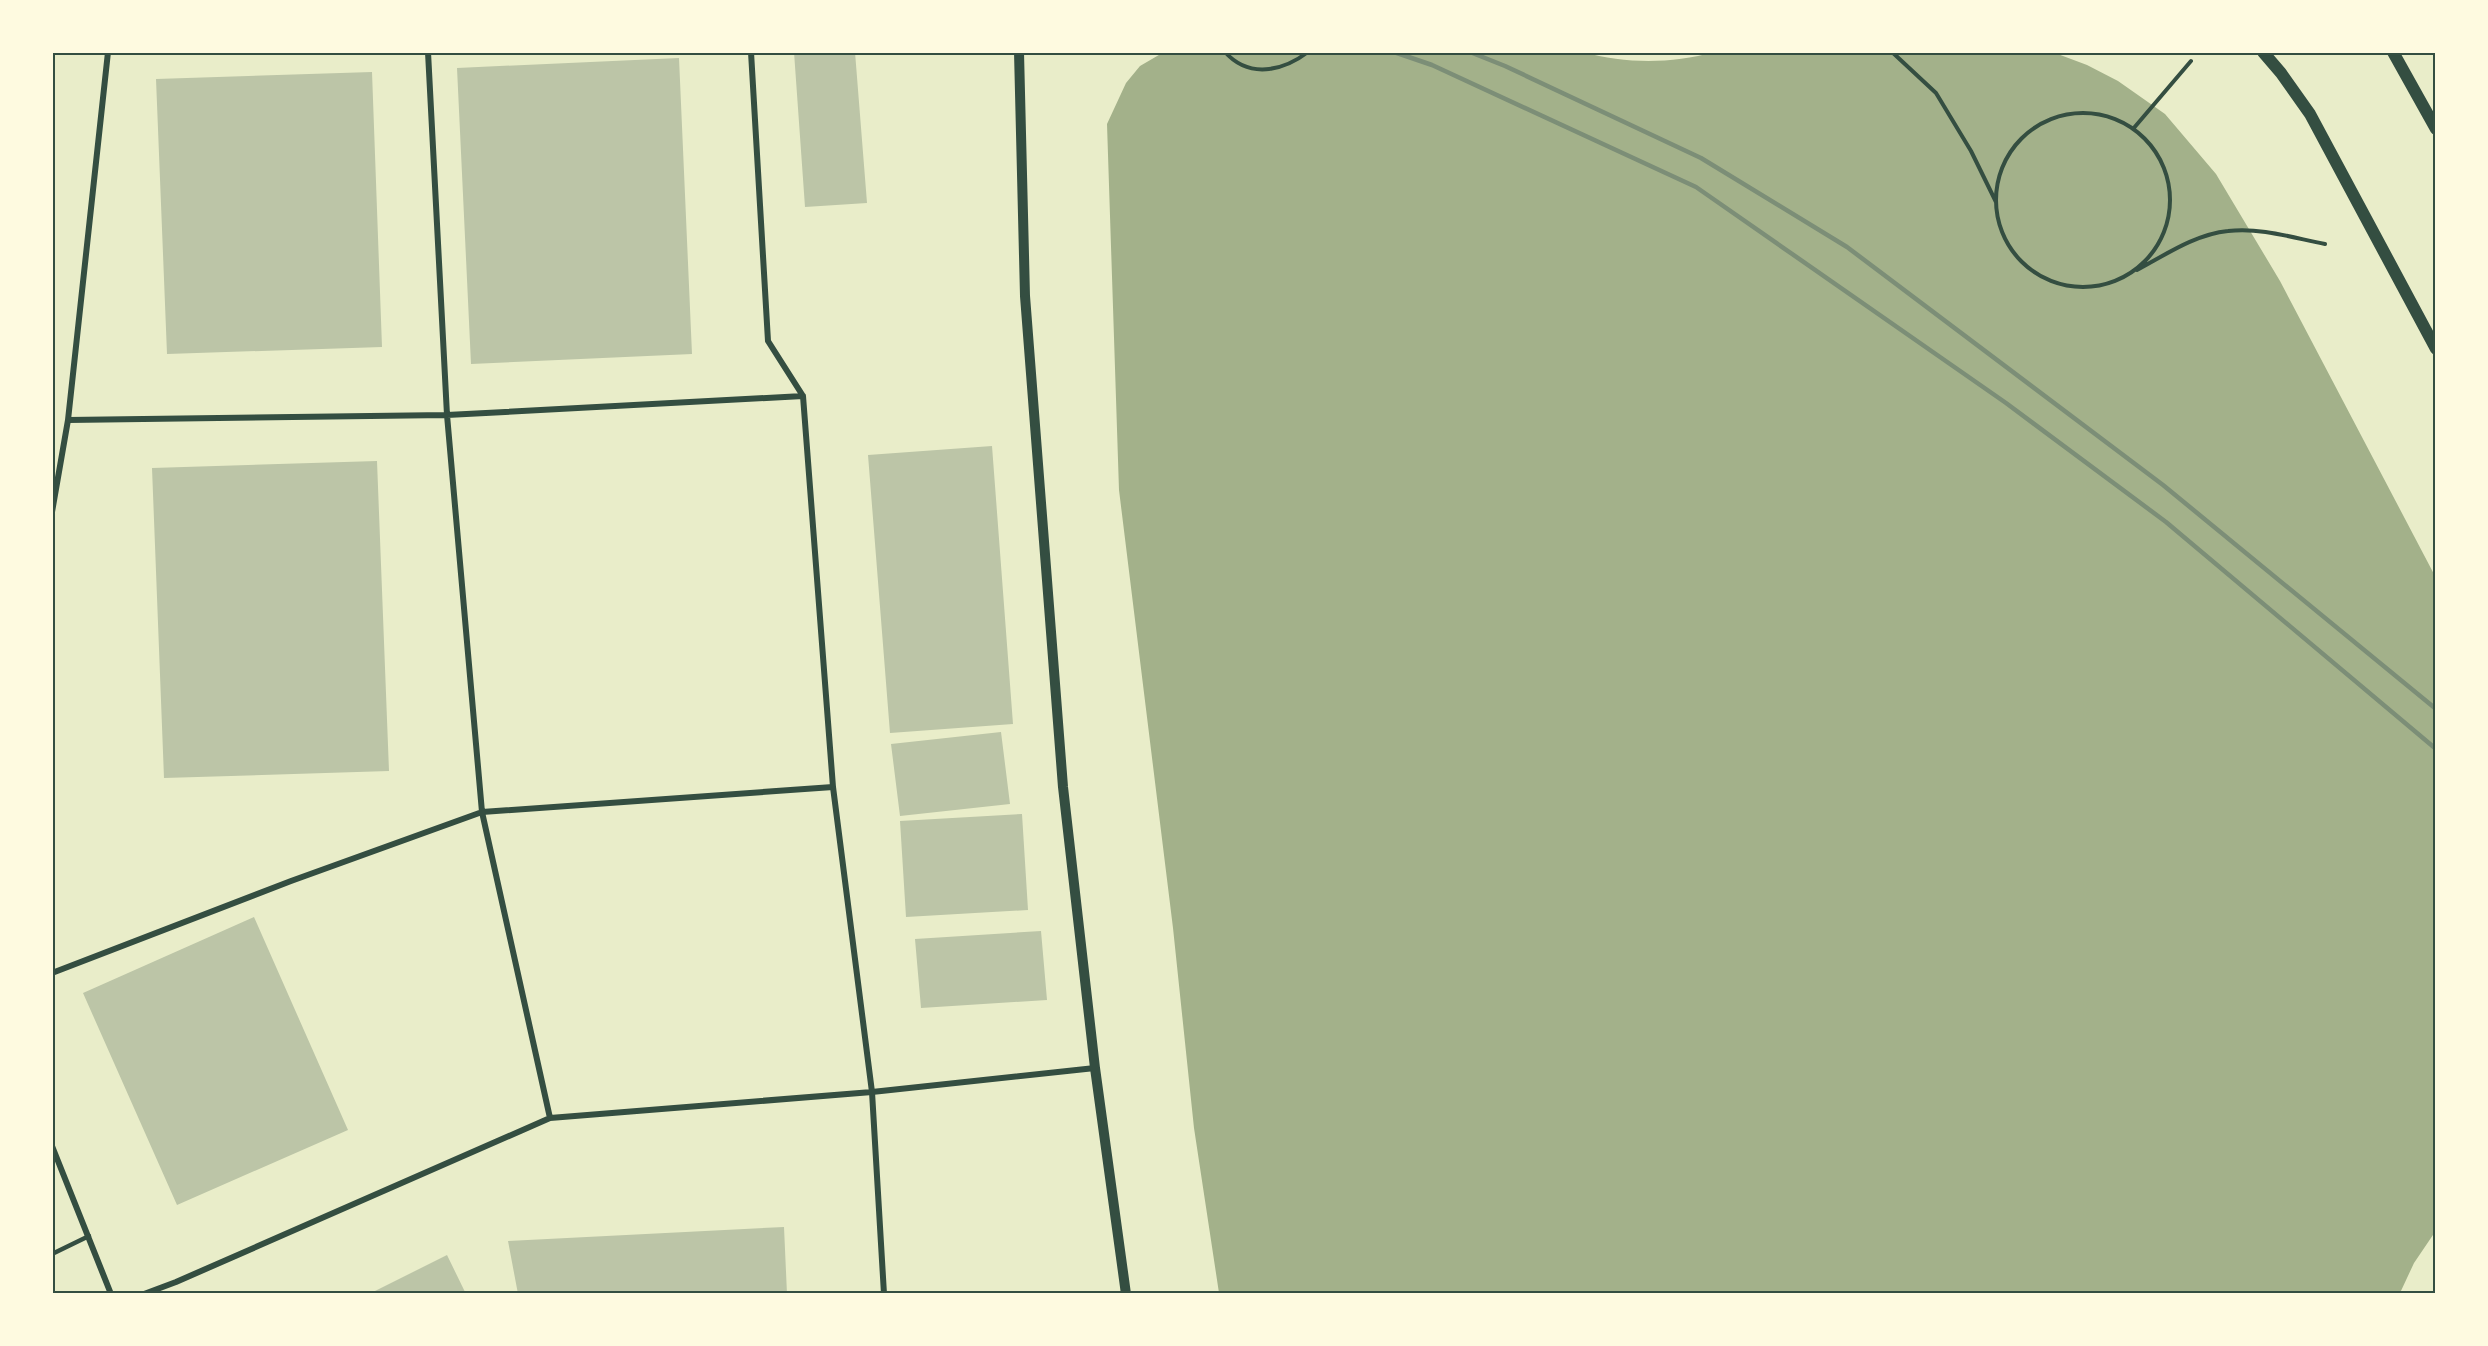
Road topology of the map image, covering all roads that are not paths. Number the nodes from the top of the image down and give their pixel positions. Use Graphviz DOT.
graph roads {
  1 [pos="108,52"];
  2 [pos="428,52"];
  3 [pos="752,52"];
  4 [pos="1019,52"];
  5 [pos="2263,52"];
  6 [pos="2393,52"];
  7 [pos="2436,129"];
  8 [pos="2436,349"];
  9 [pos="803,396"];
  10 [pos="447,415"];
  11 [pos="68,420"];
  12 [pos="52,512"];
  13 [pos="833,787"];
  14 [pos="482,812"];
  15 [pos="52,973"];
  16 [pos="1095,1068"];
  17 [pos="872,1092"];
  18 [pos="550,1118"];
  19 [pos="52,1146"];
  20 [pos="89,1236"];
  21 [pos="52,1254"];
  22 [pos="111,1293"];
  23 [pos="144,1293"];
  24 [pos="884,1293"];
  25 [pos="1126,1293"];
  1 -- 11 [label="street"];
  2 -- 10 [label="street"];
  3 -- 9 [label="street"];
  4 -- 16 [label="street"];
  5 -- 8 [label="main road"];
  6 -- 7 [label="main road"];
  9 -- 10 [label="street"];
  9 -- 13 [label="street"];
  10 -- 11 [label="street"];
  10 -- 14 [label="street"];
  11 -- 12 [label="street"];
  13 -- 14 [label="street"];
  13 -- 17 [label="street"];
  14 -- 15 [label="street"];
  14 -- 18 [label="street"];
  16 -- 17 [label="street"];
  16 -- 25 [label="street"];
  17 -- 18 [label="street"];
  17 -- 24 [label="street"];
  18 -- 23 [label="street"];
  19 -- 20 [label="street"];
  20 -- 21 [label="lane"];
  20 -- 22 [label="street"];
}
